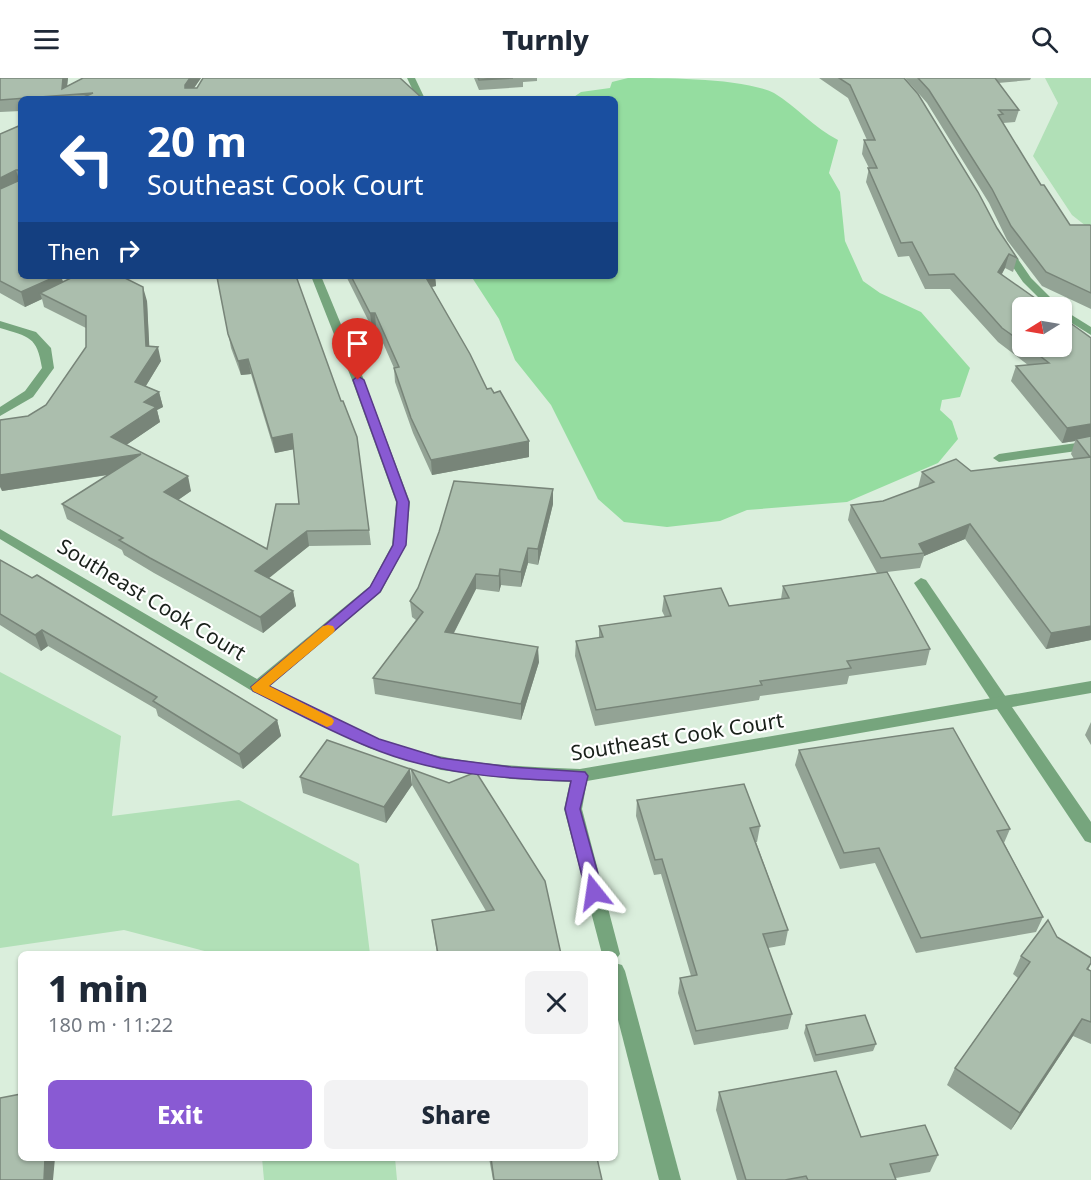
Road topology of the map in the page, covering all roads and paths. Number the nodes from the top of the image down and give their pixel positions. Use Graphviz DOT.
graph roads {
  1 [pos="411,78"];
  2 [pos="420,96"];
  3 [pos="1000,241"];
  4 [pos="317,279"];
  5 [pos="1045,297"];
  6 [pos="1072,319"];
  7 [pos="0,324"];
  8 [pos="1091,332"];
  9 [pos="0,412"];
  10 [pos="1091,445"];
  11 [pos="999,458"];
  12 [pos="0,533"];
  13 [pos="921,583"];
  14 [pos="258,687"];
  15 [pos="1091,687"];
  16 [pos="1002,704"];
  17 [pos="580,776"];
  18 [pos="1091,836"];
  19 [pos="609,951"];
  20 [pos="618,982"];
  21 [pos="670,1180"];
  1 -- 2 [label="street"];
  3 -- 5 [label="street"];
  4 -- 14 [label="street"];
  6 -- 8 [label="street"];
  7 -- 9 [label="street"];
  10 -- 11 [label="street"];
  12 -- 14 [label="street, Southeast Cook Court"];
  13 -- 16 [label="street"];
  14 -- 17 [label="street, Southeast Cook Court"];
  15 -- 16 [label="street, Southeast Cook Court"];
  16 -- 17 [label="street, Southeast Cook Court"];
  16 -- 18 [label="street"];
  17 -- 19 [label="street"];
  20 -- 21 [label="street"];
}
